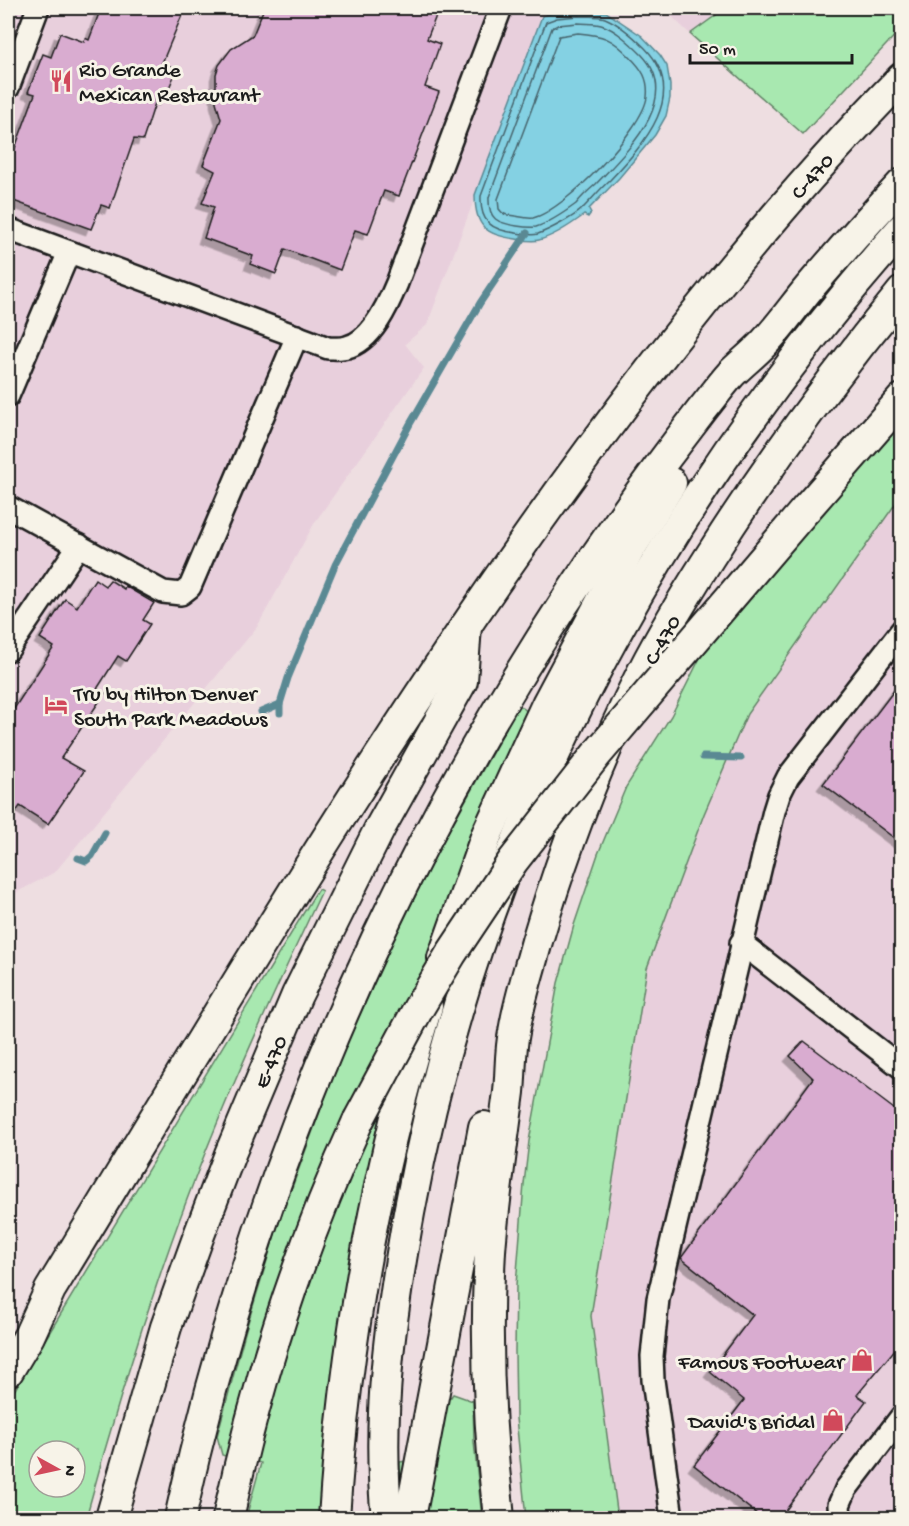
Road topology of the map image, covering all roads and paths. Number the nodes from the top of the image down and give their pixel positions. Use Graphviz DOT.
graph roads {
  1 [pos="38,8"];
  2 [pos="501,8"];
  3 [pos="902,78"];
  4 [pos="8,88"];
  5 [pos="902,184"];
  6 [pos="8,229"];
  7 [pos="902,230"];
  8 [pos="69,252"];
  9 [pos="902,292"];
  10 [pos="297,336"];
  11 [pos="766,341"];
  12 [pos="8,396"];
  13 [pos="902,399"];
  14 [pos="8,507"];
  15 [pos="79,545"];
  16 [pos="466,623"];
  17 [pos="902,630"];
  18 [pos="8,650"];
  19 [pos="741,943"];
  20 [pos="513,1034"];
  21 [pos="902,1068"];
  22 [pos="50,1290"];
  23 [pos="8,1334"];
  24 [pos="8,1371"];
  25 [pos="902,1416"];
  26 [pos="229,1515"];
  27 [pos="111,1518"];
  28 [pos="180,1518"];
  29 [pos="334,1518"];
  30 [pos="387,1518"];
  31 [pos="410,1518"];
  32 [pos="500,1518"];
  33 [pos="672,1518"];
  34 [pos="840,1518"];
  1 -- 4 [label="lane"];
  2 -- 10 [label="lane"];
  3 -- 16 [label="highway, C-470"];
  5 -- 11 [label="highway"];
  6 -- 8 [label="lane"];
  7 -- 30 [label="highway"];
  8 -- 10 [label="lane"];
  8 -- 12 [label="lane"];
  9 -- 20 [label="highway, C-470"];
  10 -- 15 [label="lane"];
  11 -- 28 [label="highway"];
  11 -- 29 [label="highway"];
  13 -- 26 [label="highway, bridge"];
  14 -- 15 [label="lane"];
  15 -- 18 [label="lane"];
  16 -- 22 [label="highway, C-470"];
  16 -- 27 [label="highway, E-470"];
  17 -- 19 [label="lane"];
  19 -- 21 [label="lane"];
  19 -- 33 [label="lane"];
  20 -- 31 [label="highway"];
  20 -- 32 [label="highway"];
  22 -- 23 [label="highway"];
  22 -- 24 [label="highway"];
  25 -- 34 [label="lane"];
}
